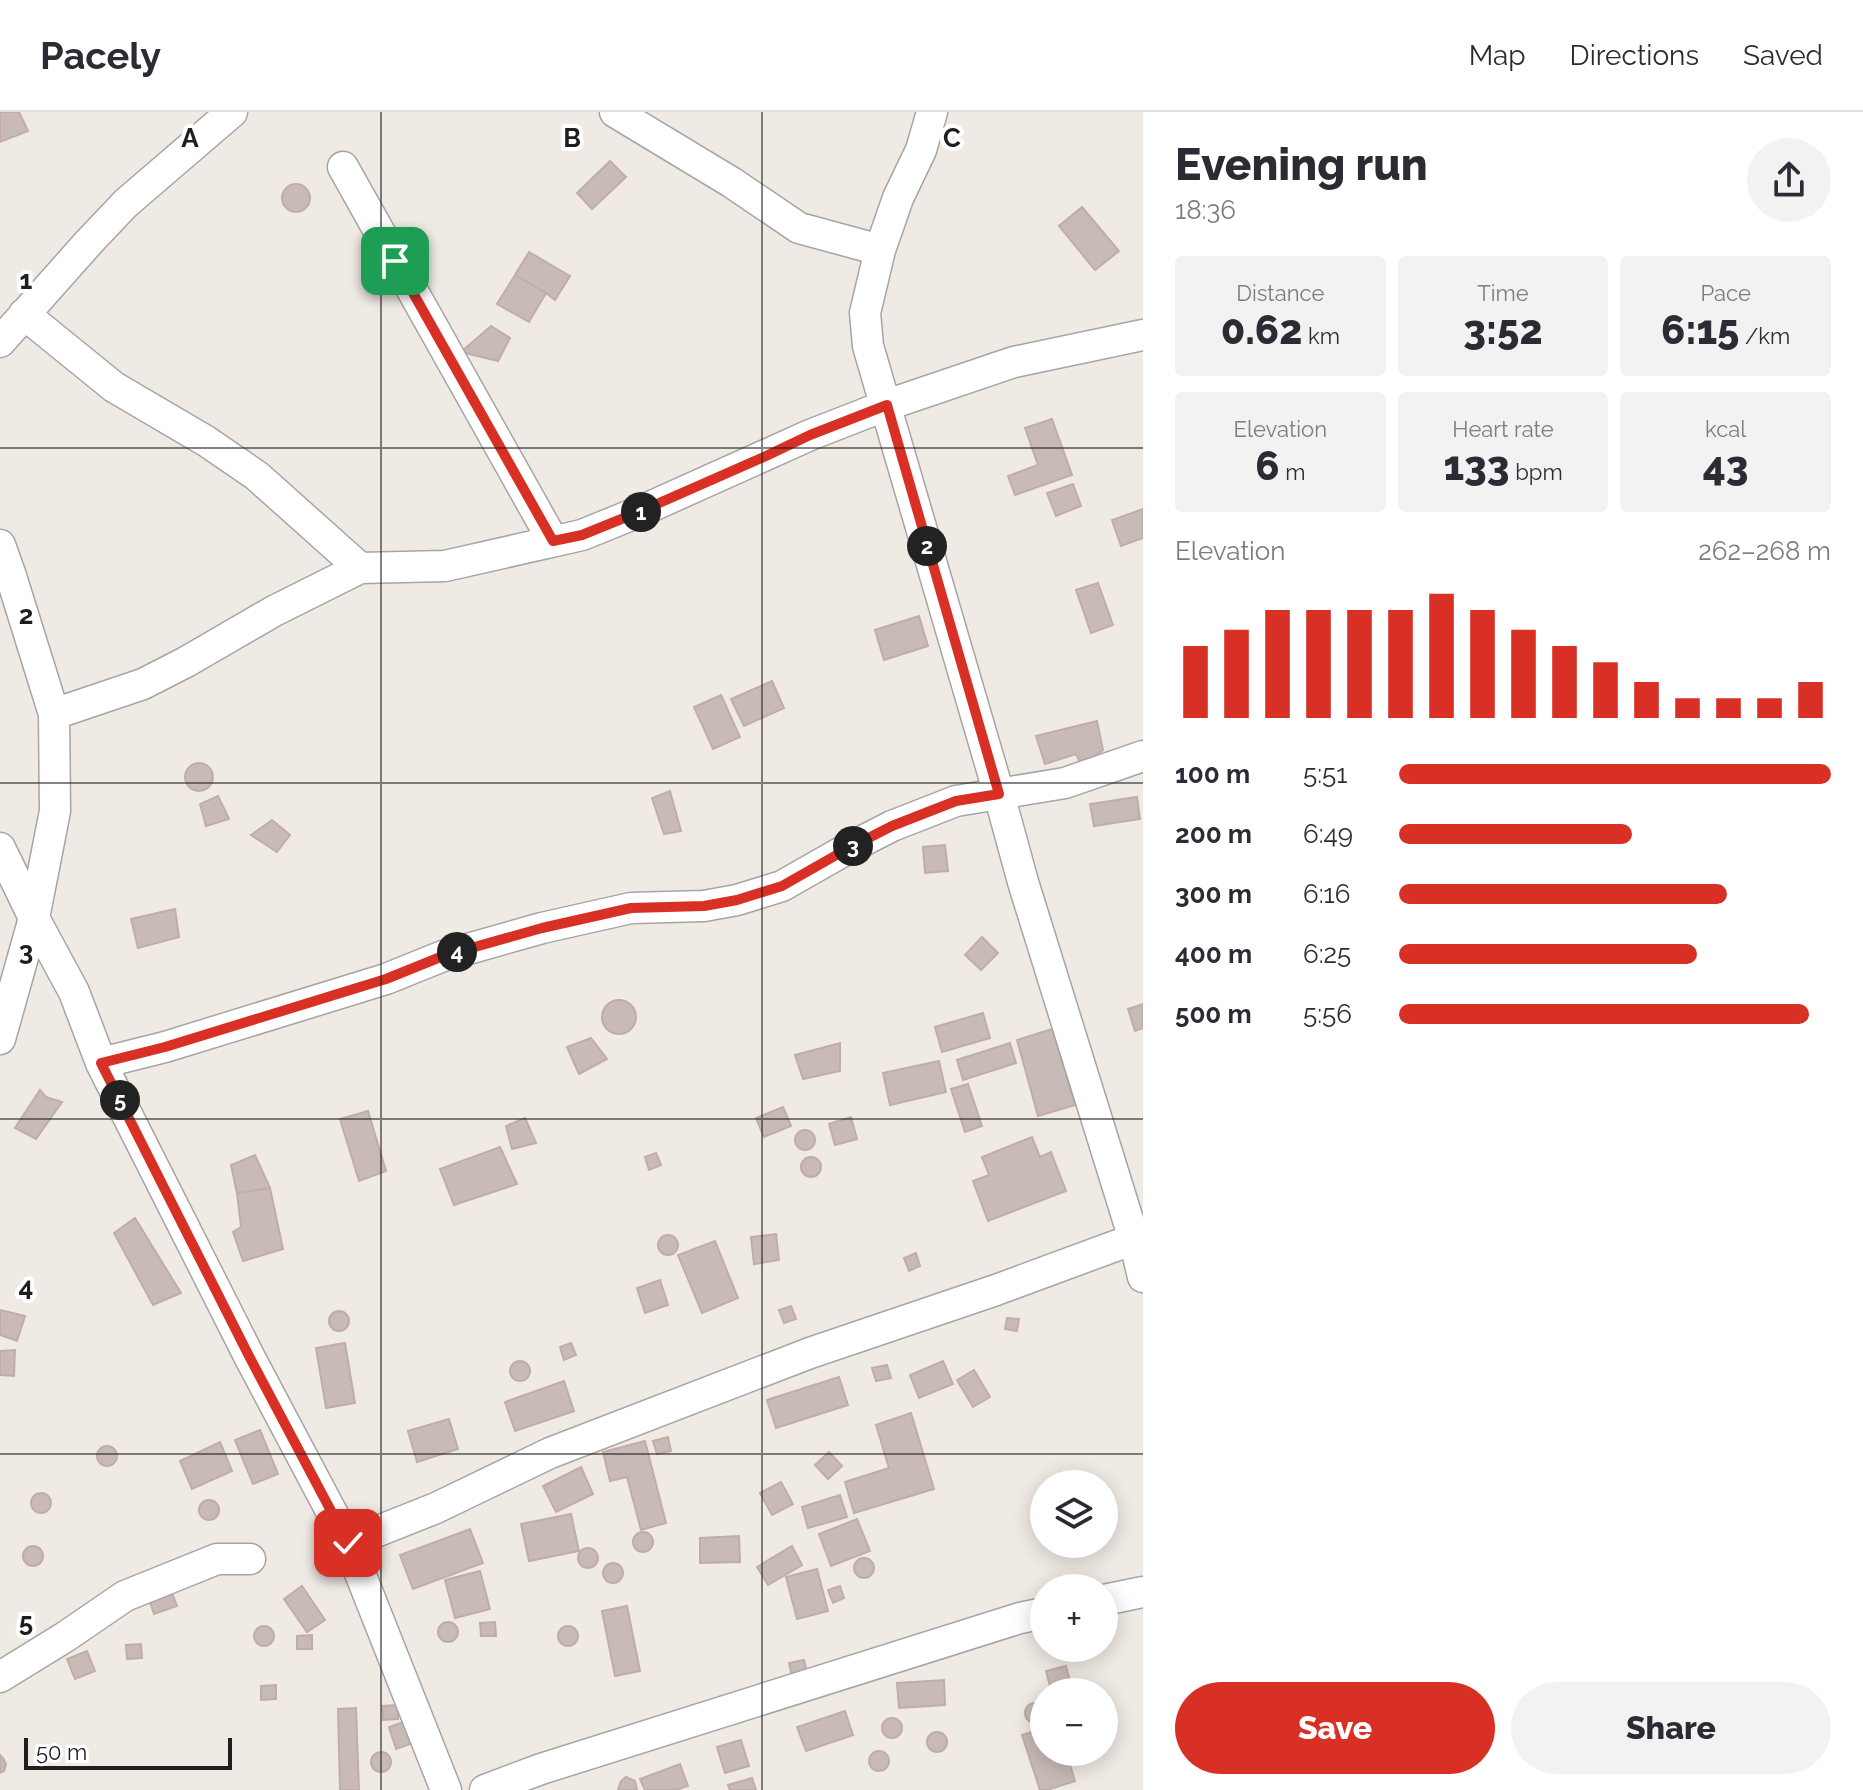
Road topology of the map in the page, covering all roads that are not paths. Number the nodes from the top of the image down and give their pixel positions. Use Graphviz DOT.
graph roads {
  1 [pos="232,112"];
  2 [pos="615,112"];
  3 [pos="932,112"];
  4 [pos="343,167"];
  5 [pos="880,250"];
  6 [pos="24,314"];
  7 [pos="1143,335"];
  8 [pos="0,342"];
  9 [pos="887,405"];
  10 [pos="553,541"];
  11 [pos="0,545"];
  12 [pos="360,568"];
  13 [pos="54,714"];
  14 [pos="1143,756"];
  15 [pos="999,794"];
  16 [pos="0,848"];
  17 [pos="34,918"];
  18 [pos="0,1039"];
  19 [pos="101,1063"];
  20 [pos="1138,1239"];
  21 [pos="1143,1277"];
  22 [pos="348,1543"];
  23 [pos="250,1559"];
  24 [pos="1143,1592"];
  25 [pos="1118,1597"];
  26 [pos="1030,1616"];
  27 [pos="0,1677"];
  28 [pos="446,1790"];
  29 [pos="485,1790"];
  1 -- 6 [label="street"];
  2 -- 5 [label="street"];
  3 -- 5 [label="street"];
  4 -- 10 [label="street"];
  5 -- 9 [label="street"];
  6 -- 8 [label="street"];
  6 -- 12 [label="street"];
  7 -- 9 [label="street"];
  9 -- 10 [label="street"];
  9 -- 15 [label="street"];
  10 -- 12 [label="street"];
  11 -- 13 [label="street"];
  12 -- 13 [label="street"];
  13 -- 17 [label="street"];
  14 -- 15 [label="street"];
  15 -- 19 [label="street"];
  15 -- 20 [label="street"];
  16 -- 17 [label="street"];
  17 -- 18 [label="street"];
  17 -- 19 [label="street"];
  19 -- 22 [label="street"];
  20 -- 21 [label="street"];
  20 -- 22 [label="street"];
  22 -- 28 [label="street"];
  23 -- 27 [label="street"];
  24 -- 25 [label="street"];
  26 -- 29 [label="street"];
}
